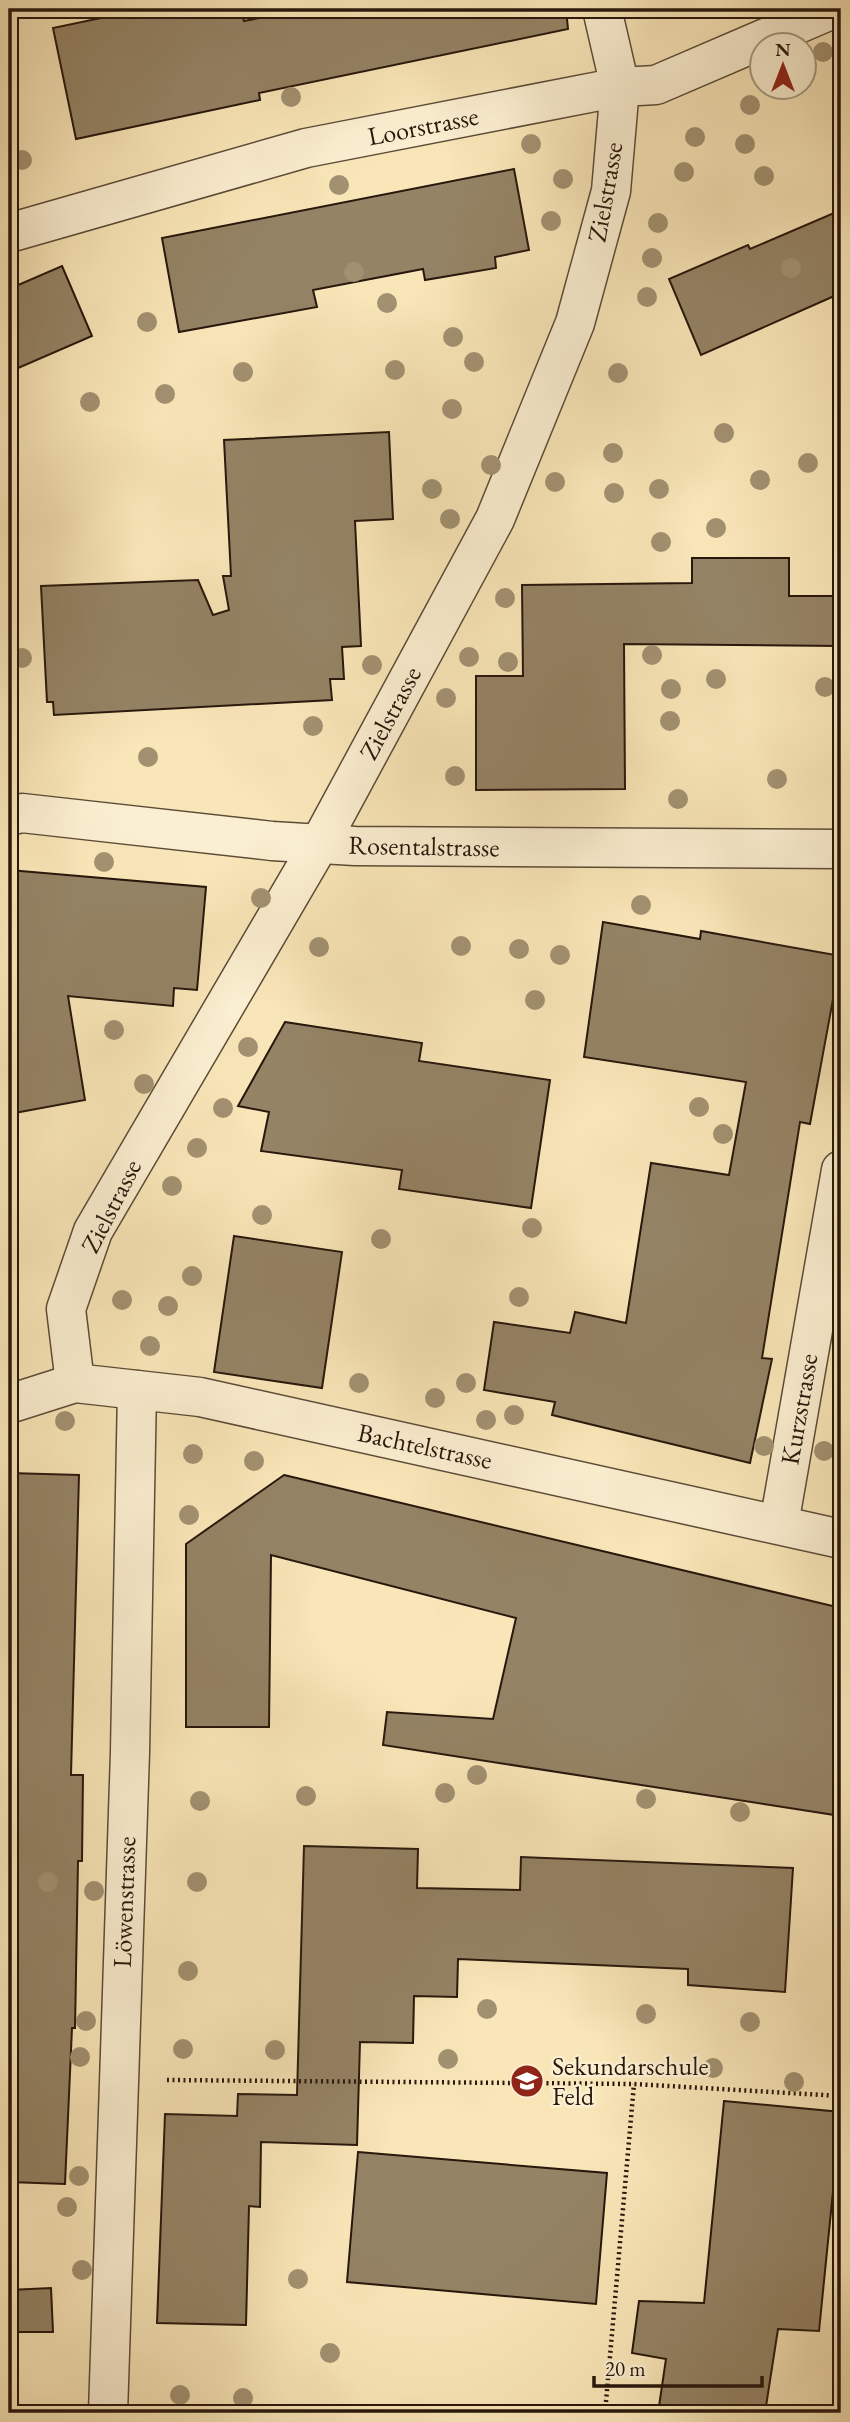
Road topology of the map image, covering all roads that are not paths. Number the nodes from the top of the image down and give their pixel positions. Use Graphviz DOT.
graph roads {
  1 [pos="602,9"];
  2 [pos="833,9"];
  3 [pos="620,87"];
  4 [pos="9,233"];
  5 [pos="9,816"];
  6 [pos="320,843"];
  7 [pos="841,849"];
  8 [pos="841,1170"];
  9 [pos="75,1383"];
  10 [pos="136,1390"];
  11 [pos="9,1404"];
  12 [pos="779,1524"];
  13 [pos="841,1539"];
  14 [pos="108,2413"];
  1 -- 3 [label="street, Zielstrasse"];
  2 -- 3 [label="street, Loorstrasse"];
  3 -- 4 [label="street, Loorstrasse"];
  3 -- 6 [label="street, Zielstrasse"];
  5 -- 6 [label="street, Rosentalstrasse"];
  6 -- 7 [label="street, Rosentalstrasse"];
  6 -- 9 [label="street, Zielstrasse"];
  8 -- 12 [label="street, Kurzstrasse"];
  9 -- 10 [label="street, Bachtelstrasse"];
  9 -- 11 [label="street, Bachtelstrasse"];
  10 -- 12 [label="street, Bachtelstrasse"];
  10 -- 14 [label="street, Löwenstrasse"];
  12 -- 13 [label="street, Bachtelstrasse"];
}
